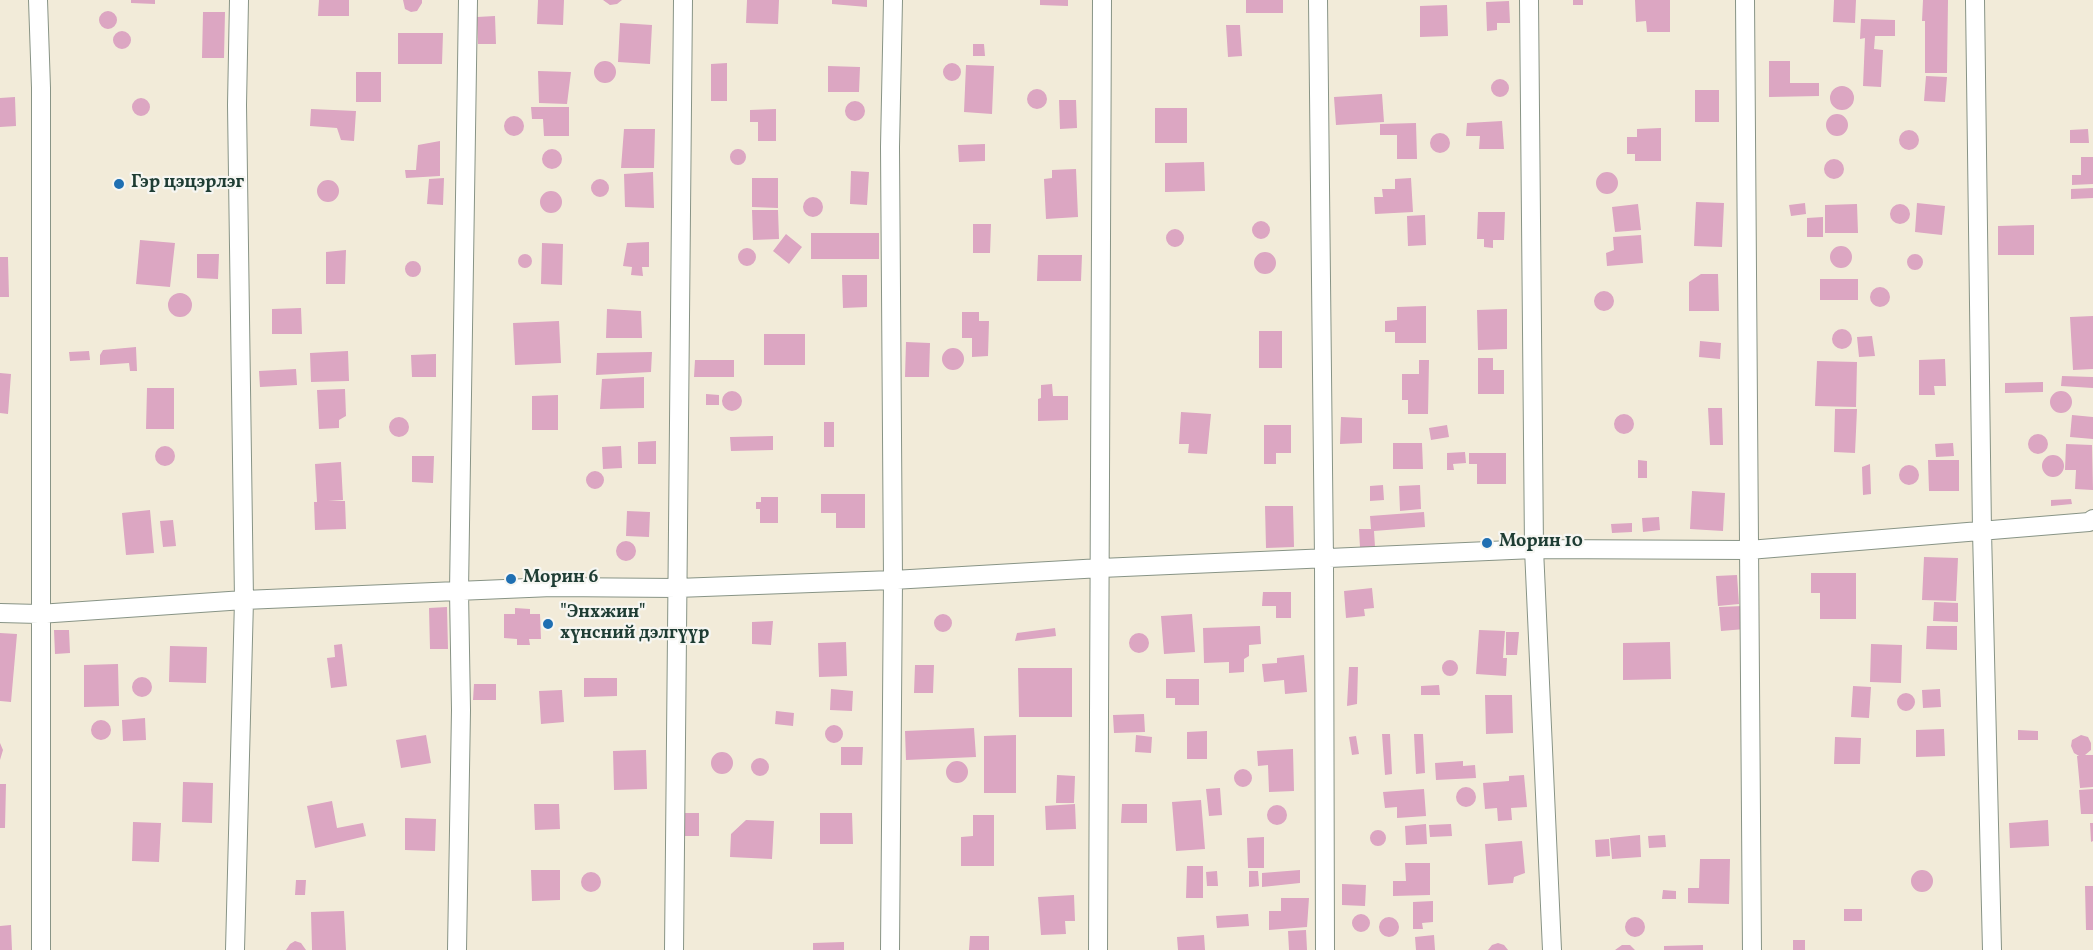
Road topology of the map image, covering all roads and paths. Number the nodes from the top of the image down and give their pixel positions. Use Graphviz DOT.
graph roads {
  1 [pos="38,0"];
  2 [pos="239,0"];
  3 [pos="468,0"];
  4 [pos="683,0"];
  5 [pos="893,0"];
  6 [pos="1102,0"];
  7 [pos="1318,0"];
  8 [pos="1529,0"];
  9 [pos="1745,0"];
  10 [pos="1975,0"];
  11 [pos="2093,519"];
  12 [pos="1982,531"];
  13 [pos="1534,549"];
  14 [pos="1749,550"];
  15 [pos="1324,559"];
  16 [pos="1101,568"];
  17 [pos="893,580"];
  18 [pos="677,588"];
  19 [pos="459,591"];
  20 [pos="244,600"];
  21 [pos="0,613"];
  22 [pos="39,614"];
  23 [pos="41,950"];
  24 [pos="235,950"];
  25 [pos="457,950"];
  26 [pos="674,950"];
  27 [pos="890,950"];
  28 [pos="1098,950"];
  29 [pos="1325,950"];
  30 [pos="1552,950"];
  31 [pos="1752,950"];
  32 [pos="1992,950"];
  1 -- 22 [label="street"];
  2 -- 20 [label="street"];
  3 -- 19 [label="street"];
  4 -- 18 [label="street"];
  5 -- 17 [label="street"];
  6 -- 16 [label="street"];
  7 -- 15 [label="street"];
  8 -- 13 [label="street"];
  9 -- 14 [label="street"];
  10 -- 12 [label="street"];
  11 -- 12 [label="street"];
  12 -- 14 [label="street"];
  12 -- 32 [label="street"];
  13 -- 14 [label="street"];
  13 -- 15 [label="street"];
  13 -- 30 [label="street"];
  14 -- 31 [label="street"];
  15 -- 16 [label="street"];
  15 -- 29 [label="street"];
  16 -- 17 [label="street"];
  16 -- 28 [label="street"];
  17 -- 18 [label="street"];
  17 -- 27 [label="street"];
  18 -- 19 [label="street"];
  18 -- 26 [label="street"];
  19 -- 20 [label="street"];
  19 -- 25 [label="street"];
  20 -- 22 [label="street"];
  20 -- 24 [label="street"];
  21 -- 22 [label="street"];
  22 -- 23 [label="street"];
}
